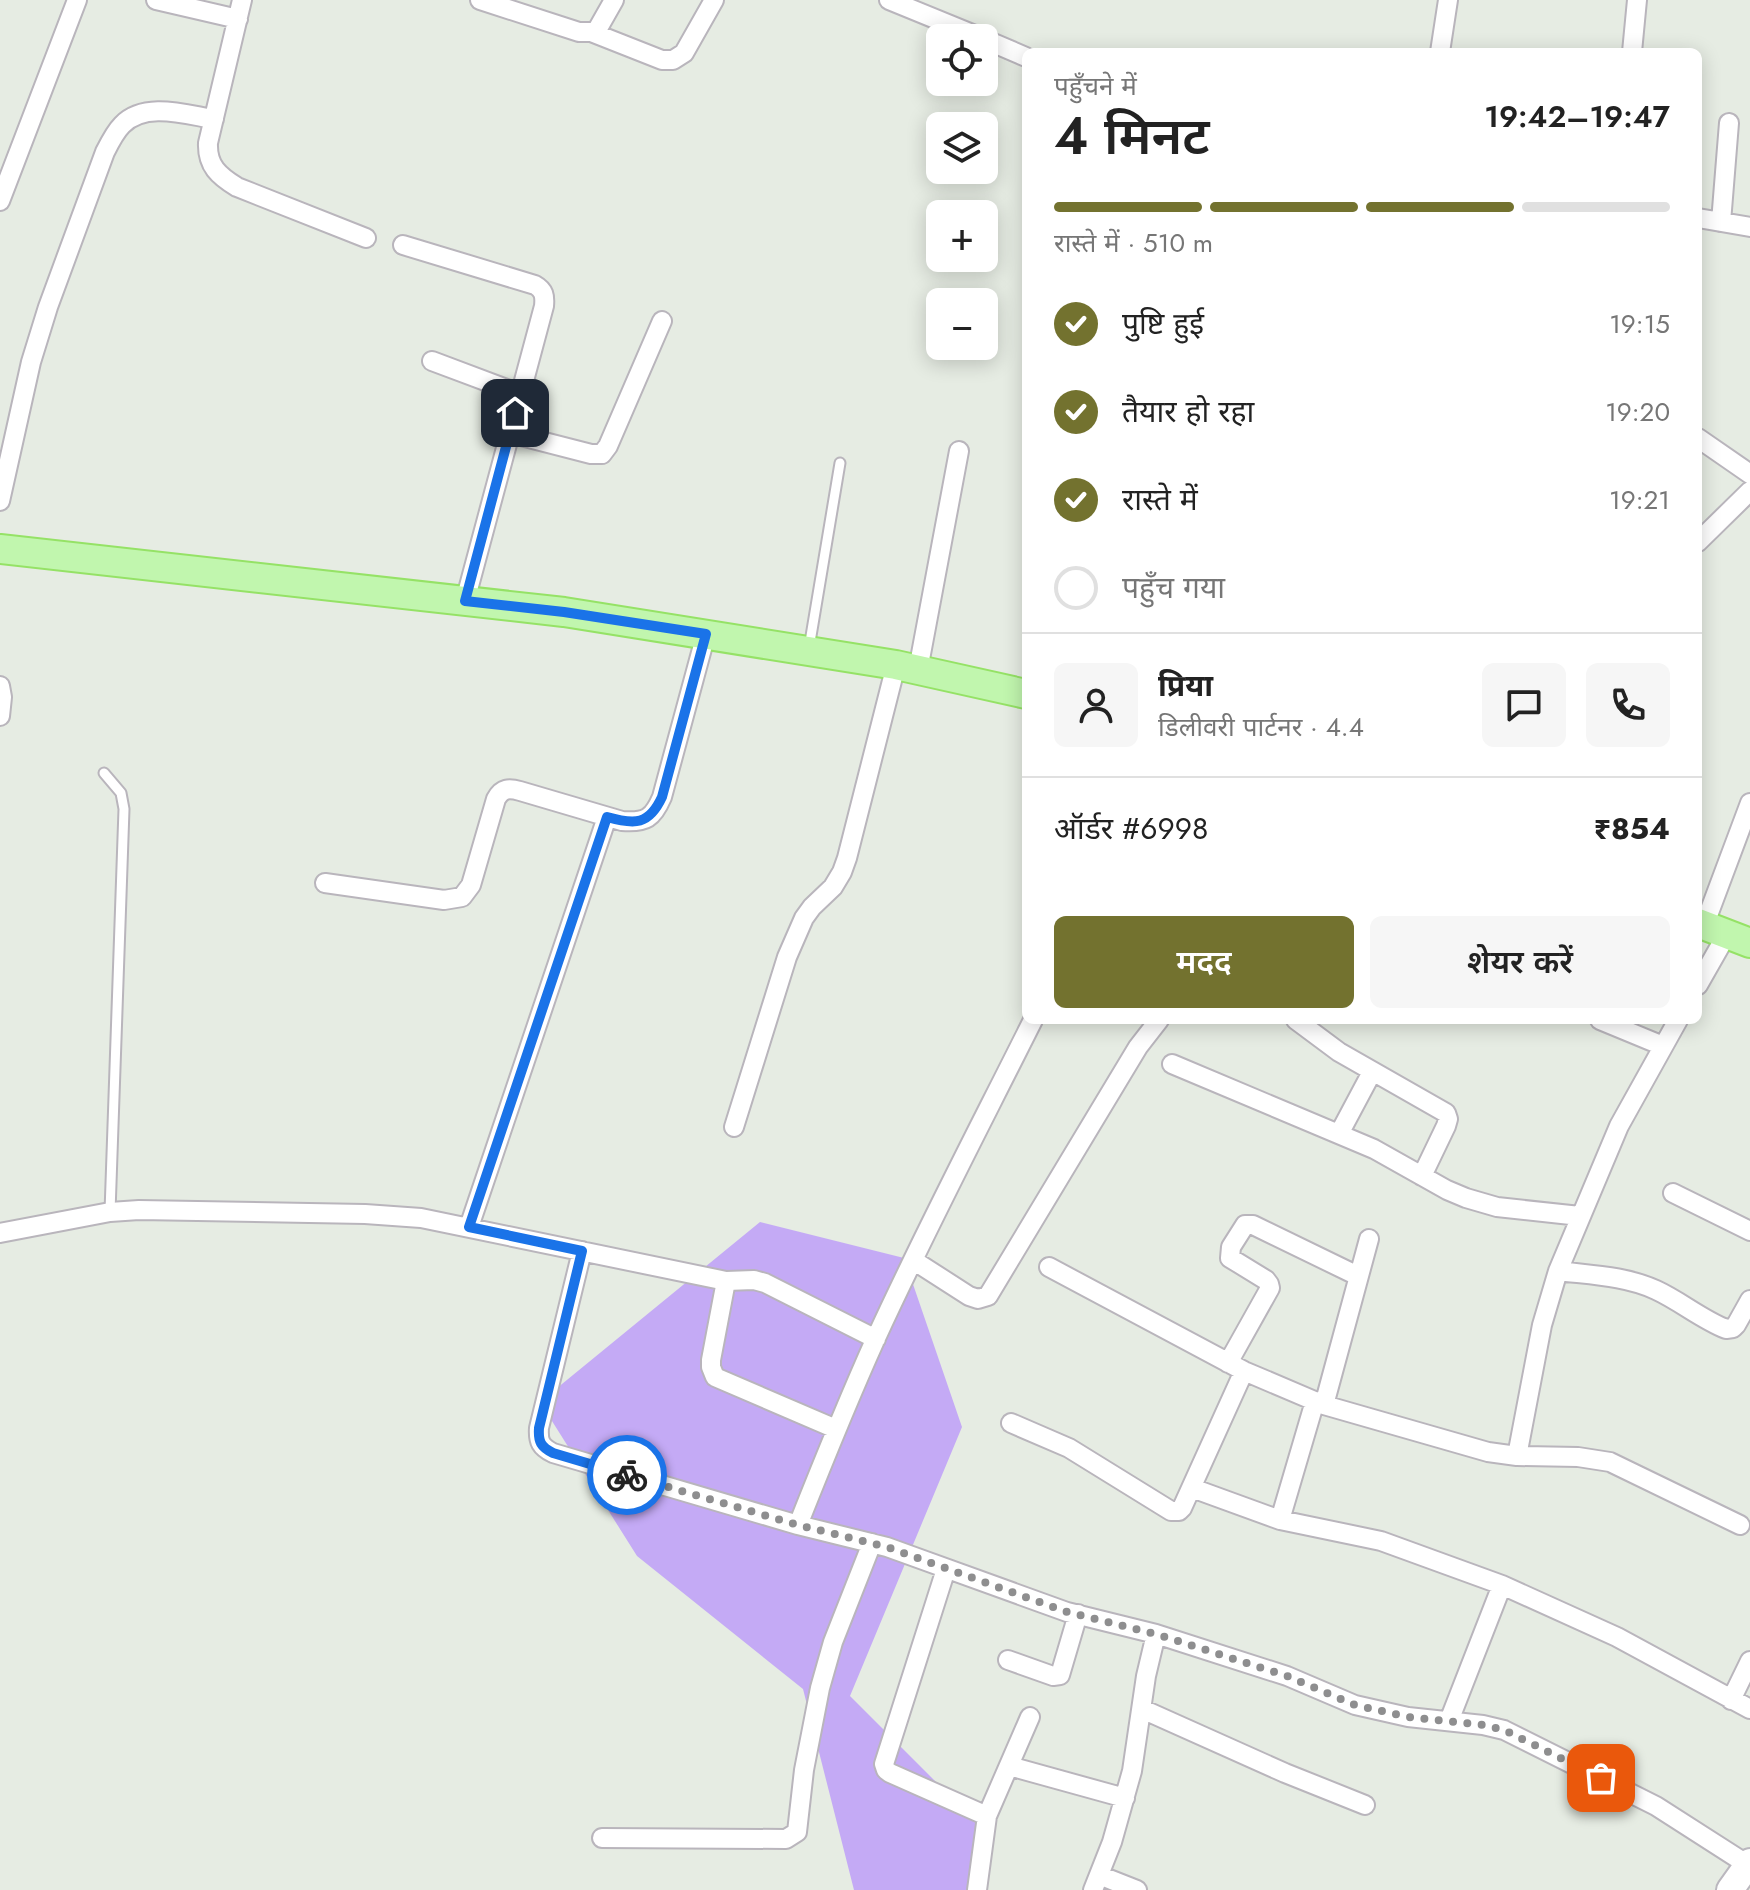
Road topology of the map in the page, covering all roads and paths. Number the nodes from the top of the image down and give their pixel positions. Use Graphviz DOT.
graph roads {
  1 [pos="77,0"];
  2 [pos="156,0"];
  3 [pos="242,0"];
  4 [pos="480,0"];
  5 [pos="614,0"];
  6 [pos="714,0"];
  7 [pos="889,0"];
  8 [pos="1448,0"];
  9 [pos="1637,0"];
  10 [pos="238,19"];
  11 [pos="948,24"];
  12 [pos="591,32"];
  13 [pos="998,45"];
  14 [pos="1441,48"];
  15 [pos="1632,48"];
  16 [pos="1022,55"];
  17 [pos="214,119"];
  18 [pos="1729,123"];
  19 [pos="0,201"];
  20 [pos="1702,219"];
  21 [pos="1721,222"];
  22 [pos="1750,227"];
  23 [pos="366,238"];
  24 [pos="403,245"];
  25 [pos="662,321"];
  26 [pos="432,361"];
  27 [pos="520,394"];
  28 [pos="509,433"];
  29 [pos="1702,441"];
  30 [pos="959,451"];
  31 [pos="840,463"];
  32 [pos="1750,474"];
  33 [pos="1750,491"];
  34 [pos="0,501"];
  35 [pos="1702,538"];
  36 [pos="0,549"];
  37 [pos="465,601"];
  38 [pos="706,634"];
  39 [pos="808,651"];
  40 [pos="907,668"];
  41 [pos="0,686"];
  42 [pos="1022,693"];
  43 [pos="0,716"];
  44 [pos="104,773"];
  45 [pos="1750,803"];
  46 [pos="607,817"];
  47 [pos="325,883"];
  48 [pos="1720,931"];
  49 [pos="1702,975"];
  50 [pos="1031,1024"];
  51 [pos="1156,1024"];
  52 [pos="1301,1024"];
  53 [pos="1610,1024"];
  54 [pos="1676,1024"];
  55 [pos="1663,1046"];
  56 [pos="1172,1064"];
  57 [pos="1372,1072"];
  58 [pos="734,1127"];
  59 [pos="1339,1134"];
  60 [pos="1422,1176"];
  61 [pos="1673,1193"];
  62 [pos="110,1212"];
  63 [pos="1580,1216"];
  64 [pos="469,1227"];
  65 [pos="1750,1231"];
  66 [pos="0,1233"];
  67 [pos="1369,1239"];
  68 [pos="582,1251"];
  69 [pos="913,1260"];
  70 [pos="1049,1267"];
  71 [pos="1558,1271"];
  72 [pos="1358,1276"];
  73 [pos="726,1281"];
  74 [pos="1750,1300"];
  75 [pos="876,1339"];
  76 [pos="1236,1367"];
  77 [pos="1319,1403"];
  78 [pos="1011,1423"];
  79 [pos="836,1429"];
  80 [pos="1517,1456"];
  81 [pos="1192,1488"];
  82 [pos="1280,1520"];
  83 [pos="798,1525"];
  84 [pos="1740,1525"];
  85 [pos="886,1547"];
  86 [pos="946,1569"];
  87 [pos="1502,1585"];
  88 [pos="1078,1614"];
  89 [pos="1156,1634"];
  90 [pos="1008,1660"];
  91 [pos="1750,1661"];
  92 [pos="1731,1700"];
  93 [pos="1142,1709"];
  94 [pos="1750,1709"];
  95 [pos="1030,1717"];
  96 [pos="1449,1721"];
  97 [pos="1009,1766"];
  98 [pos="1125,1798"];
  99 [pos="1365,1805"];
  100 [pos="987,1816"];
  101 [pos="602,1838"];
  102 [pos="1749,1864"];
  103 [pos="1096,1882"];
  104 [pos="977,1890"];
  105 [pos="1137,1890"];
  106 [pos="1730,1890"];
  1 -- 19 [label="street"];
  2 -- 10 [label="street"];
  3 -- 10 [label="street"];
  4 -- 12 [label="street"];
  5 -- 12 [label="street"];
  6 -- 12 [label="street"];
  7 -- 11 [label="street"];
  8 -- 14 [label="street"];
  9 -- 15 [label="street"];
  10 -- 17 [label="street"];
  13 -- 16 [label="street"];
  17 -- 23 [label="street"];
  17 -- 34 [label="street"];
  18 -- 21 [label="street"];
  20 -- 21 [label="street"];
  21 -- 22 [label="street"];
  24 -- 27 [label="street"];
  25 -- 28 [label="street"];
  26 -- 27 [label="street"];
  27 -- 28 [label="street"];
  28 -- 37 [label="street"];
  29 -- 32 [label="street"];
  30 -- 40 [label="street"];
  31 -- 39 [label="lane"];
  33 -- 35 [label="street"];
  36 -- 37 [label="main road"];
  37 -- 38 [label="main road"];
  38 -- 39 [label="main road"];
  38 -- 46 [label="street"];
  39 -- 40 [label="main road"];
  40 -- 42 [label="main road"];
  40 -- 58 [label="street"];
  41 -- 43 [label="street"];
  44 -- 62 [label="lane"];
  45 -- 48 [label="street"];
  46 -- 47 [label="street"];
  46 -- 64 [label="street"];
  48 -- 49 [label="street"];
  50 -- 69 [label="street"];
  51 -- 69 [label="street"];
  52 -- 57 [label="street"];
  53 -- 55 [label="street"];
  54 -- 55 [label="street"];
  55 -- 63 [label="street"];
  56 -- 59 [label="street"];
  57 -- 59 [label="street"];
  57 -- 60 [label="street"];
  59 -- 60 [label="street"];
  60 -- 63 [label="street"];
  61 -- 65 [label="street"];
  62 -- 64 [label="street"];
  62 -- 66 [label="street"];
  63 -- 71 [label="street"];
  64 -- 68 [label="street"];
  67 -- 72 [label="street"];
  68 -- 73 [label="street"];
  68 -- 83 [label="street"];
  69 -- 75 [label="street"];
  70 -- 76 [label="street"];
  71 -- 74 [label="street"];
  71 -- 80 [label="street"];
  72 -- 76 [label="street"];
  72 -- 77 [label="street"];
  73 -- 75 [label="street"];
  73 -- 79 [label="street"];
  75 -- 79 [label="street"];
  76 -- 77 [label="street"];
  76 -- 81 [label="street"];
  77 -- 80 [label="street"];
  77 -- 82 [label="street"];
  78 -- 81 [label="street"];
  79 -- 83 [label="street"];
  80 -- 84 [label="street"];
  81 -- 82 [label="street"];
  82 -- 87 [label="street"];
  83 -- 85 [label="street"];
  85 -- 86 [label="street"];
  85 -- 101 [label="street"];
  86 -- 88 [label="street"];
  86 -- 100 [label="street"];
  87 -- 92 [label="street"];
  87 -- 96 [label="street"];
  88 -- 89 [label="street"];
  88 -- 90 [label="street"];
  89 -- 93 [label="street"];
  89 -- 96 [label="street"];
  91 -- 92 [label="street"];
  92 -- 94 [label="street"];
  93 -- 98 [label="street"];
  93 -- 99 [label="street"];
  95 -- 97 [label="street"];
  96 -- 102 [label="street"];
  97 -- 98 [label="street"];
  97 -- 100 [label="street"];
  98 -- 103 [label="street"];
  100 -- 104 [label="street"];
  102 -- 106 [label="street"];
  103 -- 105 [label="street"];
}
